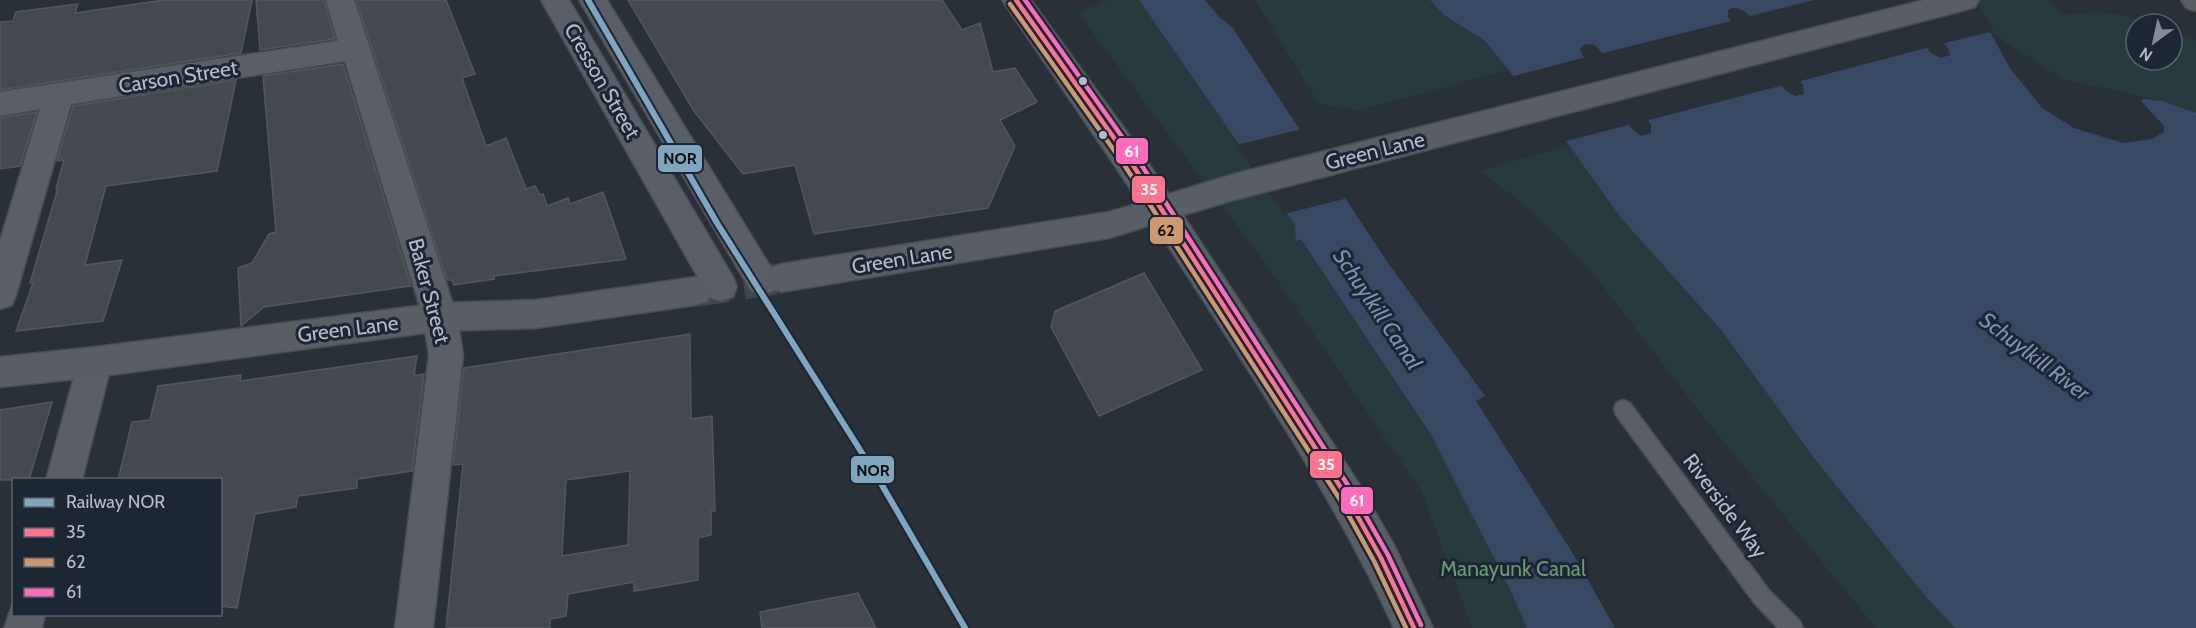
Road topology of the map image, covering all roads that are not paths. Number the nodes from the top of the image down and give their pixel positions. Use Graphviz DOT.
graph roads {
  1 [pos="340,0"];
  2 [pos="555,0"];
  3 [pos="593,0"];
  4 [pos="1016,0"];
  5 [pos="1965,0"];
  6 [pos="355,49"];
  7 [pos="59,96"];
  8 [pos="0,104"];
  9 [pos="1162,208"];
  10 [pos="772,279"];
  11 [pos="708,289"];
  12 [pos="0,295"];
  13 [pos="440,317"];
  14 [pos="96,362"];
  15 [pos="0,372"];
  16 [pos="1623,409"];
  17 [pos="65,478"];
  18 [pos="414,628"];
  19 [pos="1414,628"];
  20 [pos="1792,628"];
  1 -- 6 [label="street, Baker Street"];
  2 -- 11 [label="street, Cresson Street"];
  3 -- 10 [label="street, Cresson Street"];
  4 -- 9 [label="main road"];
  5 -- 9 [label="main road, Green Lane"];
  6 -- 7 [label="street, Carson Street"];
  6 -- 13 [label="street, Baker Street"];
  7 -- 8 [label="street, Carson Street"];
  7 -- 12 [label="street"];
  9 -- 10 [label="main road, Green Lane"];
  9 -- 19 [label="main road"];
  11 -- 13 [label="main road, Green Lane"];
  13 -- 14 [label="main road, Green Lane"];
  13 -- 18 [label="street, Baker Street"];
  14 -- 15 [label="main road, Green Lane"];
  14 -- 17 [label="street"];
  16 -- 20 [label="lane, Riverside Way"];
}
